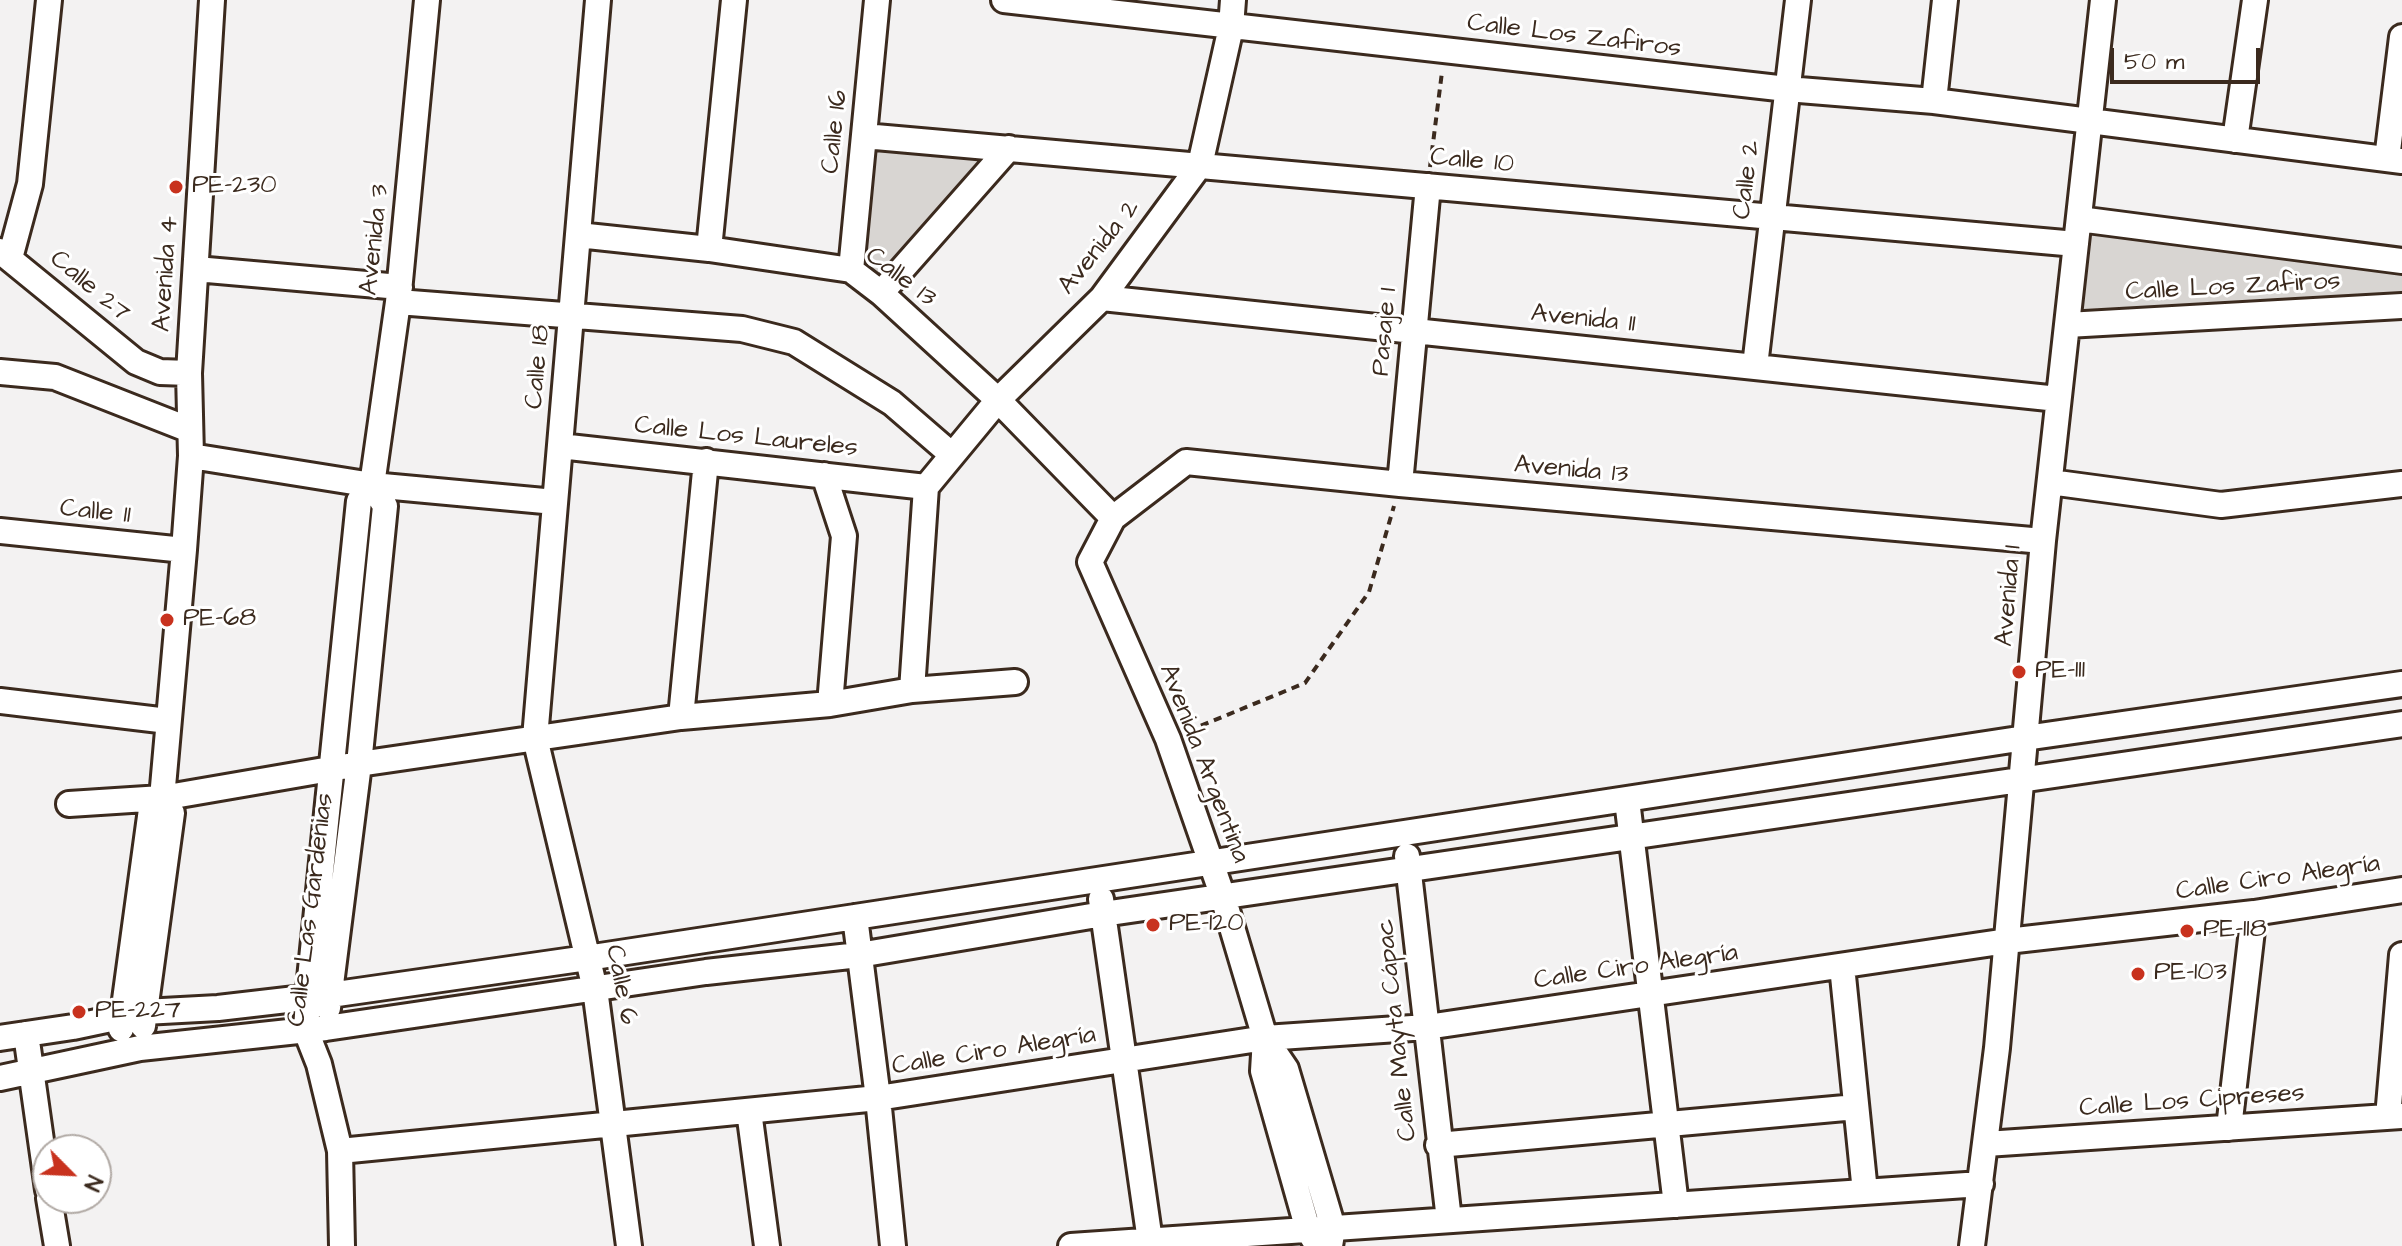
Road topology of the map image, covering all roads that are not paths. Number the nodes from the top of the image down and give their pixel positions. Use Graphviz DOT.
graph roads {
  1 [pos="49,0"];
  2 [pos="212,0"];
  3 [pos="427,0"];
  4 [pos="598,0"];
  5 [pos="734,0"];
  6 [pos="877,0"];
  7 [pos="1004,0"];
  8 [pos="1233,0"];
  9 [pos="1798,0"];
  10 [pos="1945,0"];
  11 [pos="2103,0"];
  12 [pos="2255,0"];
  13 [pos="1231,27"];
  14 [pos="2402,37"];
  15 [pos="1787,89"];
  16 [pos="1934,101"];
  17 [pos="2090,122"];
  18 [pos="864,136"];
  19 [pos="2235,140"];
  20 [pos="1009,148"];
  21 [pos="2394,160"];
  22 [pos="1200,165"];
  23 [pos="1428,186"];
  24 [pos="1772,217"];
  25 [pos="2079,219"];
  26 [pos="578,235"];
  27 [pos="2076,244"];
  28 [pos="709,249"];
  29 [pos="5,254"];
  30 [pos="2402,261"];
  31 [pos="196,269"];
  32 [pos="851,270"];
  33 [pos="881,293"];
  34 [pos="399,294"];
  35 [pos="1102,298"];
  36 [pos="2402,306"];
  37 [pos="571,317"];
  38 [pos="2067,325"];
  39 [pos="1414,331"];
  40 [pos="1755,366"];
  41 [pos="0,372"];
  42 [pos="189,373"];
  43 [pos="2058,399"];
  44 [pos="998,400"];
  45 [pos="190,430"];
  46 [pos="560,446"];
  47 [pos="951,454"];
  48 [pos="191,456"];
  49 [pos="706,461"];
  50 [pos="824,475"];
  51 [pos="2050,482"];
  52 [pos="1400,484"];
  53 [pos="2402,484"];
  54 [pos="372,485"];
  55 [pos="926,487"];
  56 [pos="555,502"];
  57 [pos="1113,518"];
  58 [pos="0,531"];
  59 [pos="2043,541"];
  60 [pos="184,550"];
  61 [pos="1015,682"];
  62 [pos="2402,684"];
  63 [pos="912,690"];
  64 [pos="0,701"];
  65 [pos="830,704"];
  66 [pos="681,717"];
  67 [pos="168,721"];
  68 [pos="2402,724"];
  69 [pos="535,738"];
  70 [pos="2025,738"];
  71 [pos="359,764"];
  72 [pos="330,769"];
  73 [pos="2021,780"];
  74 [pos="162,798"];
  75 [pos="1627,800"];
  76 [pos="69,804"];
  77 [pos="1404,834"];
  78 [pos="1632,837"];
  79 [pos="1212,864"];
  80 [pos="1409,870"];
  81 [pos="1099,880"];
  82 [pos="2402,890"];
  83 [pos="1223,897"];
  84 [pos="2254,913"];
  85 [pos="1103,914"];
  86 [pos="855,917"];
  87 [pos="2007,941"];
  88 [pos="859,955"];
  89 [pos="2402,955"];
  90 [pos="587,958"];
  91 [pos="1842,966"];
  92 [pos="595,989"];
  93 [pos="1650,994"];
  94 [pos="319,996"];
  95 [pos="134,1014"];
  96 [pos="1427,1027"];
  97 [pos="316,1030"];
  98 [pos="26,1034"];
  99 [pos="2398,1037"];
  100 [pos="0,1038"];
  101 [pos="1265,1038"];
  102 [pos="129,1051"];
  103 [pos="1124,1060"];
  104 [pos="31,1072"];
  105 [pos="0,1078"];
  106 [pos="878,1098"];
  107 [pos="1856,1107"];
  108 [pos="749,1111"];
  109 [pos="2395,1116"];
  110 [pos="614,1124"];
  111 [pos="1664,1125"];
  112 [pos="2229,1128"];
  113 [pos="40,1134"];
  114 [pos="1986,1144"];
  115 [pos="1438,1145"];
  116 [pos="340,1151"];
  117 [pos="1981,1184"];
  118 [pos="1865,1192"];
  119 [pos="1676,1205"];
  120 [pos="52,1214"];
  121 [pos="1449,1220"];
  122 [pos="1322,1238"];
  123 [pos="1150,1241"];
  124 [pos="57,1246"];
  125 [pos="342,1246"];
  126 [pos="629,1246"];
  127 [pos="767,1246"];
  128 [pos="893,1246"];
  129 [pos="1071,1246"];
  130 [pos="1972,1246"];
  1 -- 29 [label="street"];
  2 -- 31 [label="street, Avenida 4"];
  3 -- 34 [label="street, Avenida 3"];
  4 -- 26 [label="street, Calle 18"];
  5 -- 28 [label="street"];
  6 -- 18 [label="street, Calle 16"];
  7 -- 13 [label="street, Calle Los Zafiros"];
  8 -- 13 [label="street, Avenida 2"];
  9 -- 15 [label="street, Calle 2"];
  10 -- 16 [label="street"];
  11 -- 17 [label="street, Avenida 1"];
  12 -- 19 [label="street"];
  13 -- 15 [label="street, Calle Los Zafiros"];
  13 -- 22 [label="street, Avenida 2"];
  14 -- 21 [label="street"];
  15 -- 16 [label="street, Calle Los Zafiros"];
  15 -- 24 [label="street, Calle 2"];
  16 -- 17 [label="street, Calle Los Zafiros"];
  17 -- 19 [label="street"];
  17 -- 25 [label="street, Avenida 1"];
  18 -- 20 [label="street, Calle 10"];
  18 -- 32 [label="street, Calle 16"];
  19 -- 21 [label="street"];
  20 -- 22 [label="street, Calle 10"];
  20 -- 33 [label="street"];
  22 -- 23 [label="street, Calle 10"];
  22 -- 35 [label="street, Avenida 2"];
  23 -- 24 [label="street, Calle 10"];
  23 -- 39 [label="street, Pasaje 1"];
  24 -- 27 [label="street, Calle 10"];
  24 -- 40 [label="street, Calle 2"];
  25 -- 27 [label="street, Avenida 1"];
  25 -- 30 [label="street"];
  26 -- 28 [label="street, Calle 13"];
  26 -- 37 [label="street, Calle 18"];
  27 -- 38 [label="street, Avenida 1"];
  28 -- 32 [label="street, Calle 13"];
  29 -- 42 [label="street, Calle 27"];
  31 -- 34 [label="street"];
  31 -- 42 [label="street, Avenida 4"];
  32 -- 33 [label="street, Calle 13"];
  33 -- 44 [label="street, Calle 13"];
  34 -- 37 [label="street"];
  34 -- 54 [label="street, Avenida 3"];
  35 -- 39 [label="street, Avenida 11"];
  35 -- 44 [label="street, Avenida 2"];
  36 -- 38 [label="street, Calle Los Zafiros"];
  37 -- 46 [label="street, Calle 18"];
  37 -- 47 [label="street"];
  38 -- 43 [label="street, Avenida 1"];
  39 -- 40 [label="street, Avenida 11"];
  39 -- 52 [label="street, Pasaje 1"];
  40 -- 43 [label="street, Avenida 11"];
  41 -- 45 [label="street"];
  42 -- 45 [label="street, Avenida 4"];
  43 -- 51 [label="street, Avenida 1"];
  44 -- 47 [label="street, Avenida 2"];
  44 -- 57 [label="street, Calle 13"];
  45 -- 48 [label="street, Avenida 4"];
  46 -- 49 [label="street, Calle Los Laureles"];
  46 -- 56 [label="street, Calle 18"];
  47 -- 55 [label="street, Avenida 2"];
  48 -- 54 [label="street"];
  48 -- 60 [label="street, Avenida 4"];
  49 -- 50 [label="street, Calle Los Laureles"];
  49 -- 66 [label="street"];
  50 -- 55 [label="street, Calle Los Laureles"];
  50 -- 65 [label="street"];
  51 -- 53 [label="street"];
  51 -- 59 [label="street, Avenida 1"];
  52 -- 57 [label="street, Avenida 13"];
  52 -- 59 [label="street, Avenida 13"];
  54 -- 56 [label="street"];
  54 -- 71 [label="street, Avenida 3"];
  54 -- 72 [label="street, Avenida 3"];
  55 -- 63 [label="street"];
  56 -- 69 [label="street, Calle 18"];
  57 -- 79 [label="street, Avenida Argentina"];
  58 -- 60 [label="street, Calle 11"];
  59 -- 70 [label="street, Avenida 1"];
  60 -- 67 [label="street, Avenida 4"];
  61 -- 63 [label="street"];
  62 -- 70 [label="street"];
  63 -- 65 [label="street"];
  64 -- 67 [label="street"];
  65 -- 66 [label="street"];
  66 -- 69 [label="street"];
  67 -- 74 [label="street, Avenida 4"];
  68 -- 73 [label="street"];
  69 -- 71 [label="street"];
  69 -- 90 [label="street, Calle 6"];
  70 -- 73 [label="street, Avenida 1"];
  70 -- 75 [label="street"];
  71 -- 72 [label="street"];
  71 -- 94 [label="street, Calle Las Gardenias"];
  72 -- 74 [label="street"];
  72 -- 94 [label="street, Calle Las Gardenias"];
  73 -- 78 [label="street"];
  73 -- 87 [label="street, Avenida 1"];
  74 -- 76 [label="street"];
  74 -- 95 [label="street, Avenida 4"];
  75 -- 77 [label="street"];
  75 -- 78 [label="street"];
  77 -- 79 [label="street"];
  77 -- 80 [label="street, Calle Mayta Cápac"];
  78 -- 80 [label="street"];
  78 -- 93 [label="street"];
  79 -- 81 [label="street"];
  79 -- 83 [label="street, Avenida Argentina"];
  80 -- 83 [label="street"];
  80 -- 96 [label="street, Calle Mayta Cápac"];
  81 -- 85 [label="street"];
  81 -- 86 [label="street"];
  82 -- 84 [label="street, Calle Ciro Alegría"];
  83 -- 85 [label="street"];
  83 -- 101 [label="street, Avenida Argentina"];
  84 -- 87 [label="street, Calle Ciro Alegría"];
  84 -- 112 [label="street"];
  85 -- 88 [label="street"];
  85 -- 103 [label="street"];
  86 -- 88 [label="street"];
  86 -- 90 [label="street"];
  87 -- 91 [label="street, Calle Ciro Alegría"];
  87 -- 114 [label="street, Avenida 1"];
  88 -- 92 [label="street"];
  88 -- 106 [label="street"];
  89 -- 99 [label="street"];
  90 -- 92 [label="street, Calle 6"];
  90 -- 94 [label="street"];
  91 -- 93 [label="street, Calle Ciro Alegría"];
  91 -- 107 [label="street"];
  92 -- 97 [label="street"];
  92 -- 110 [label="street, Calle 6"];
  93 -- 96 [label="street, Calle Ciro Alegría"];
  93 -- 111 [label="street"];
  94 -- 95 [label="street"];
  94 -- 97 [label="street, Calle Las Gardenias"];
  95 -- 98 [label="street"];
  95 -- 102 [label="street, Avenida 4"];
  96 -- 101 [label="street, Calle Ciro Alegría"];
  96 -- 115 [label="street, Calle Mayta Cápac"];
  97 -- 102 [label="street"];
  97 -- 116 [label="street, Calle Las Gardenias"];
  98 -- 100 [label="street"];
  98 -- 104 [label="street"];
  99 -- 109 [label="street"];
  101 -- 103 [label="street, Calle Ciro Alegría"];
  101 -- 122 [label="street, Avenida Argentina"];
  102 -- 104 [label="street"];
  103 -- 106 [label="street, Calle Ciro Alegría"];
  103 -- 123 [label="street"];
  104 -- 105 [label="street"];
  104 -- 113 [label="street"];
  106 -- 108 [label="street, Calle Ciro Alegría"];
  106 -- 128 [label="street"];
  107 -- 111 [label="street"];
  107 -- 118 [label="street"];
  108 -- 110 [label="street, Calle Ciro Alegría"];
  108 -- 127 [label="street"];
  109 -- 112 [label="street, Calle Los Cipreses"];
  110 -- 116 [label="street, Calle Ciro Alegría"];
  110 -- 126 [label="street, Calle 6"];
  111 -- 115 [label="street"];
  111 -- 119 [label="street"];
  112 -- 114 [label="street, Calle Los Cipreses"];
  114 -- 117 [label="street, Avenida 1"];
  115 -- 121 [label="street, Calle Mayta Cápac"];
  116 -- 125 [label="street, Calle Las Gardenias"];
  117 -- 118 [label="street"];
  117 -- 130 [label="street, Avenida 1"];
  118 -- 119 [label="street"];
  119 -- 121 [label="street"];
  120 -- 124 [label="street"];
  121 -- 122 [label="street"];
  122 -- 123 [label="street"];
  123 -- 129 [label="street"];
}
